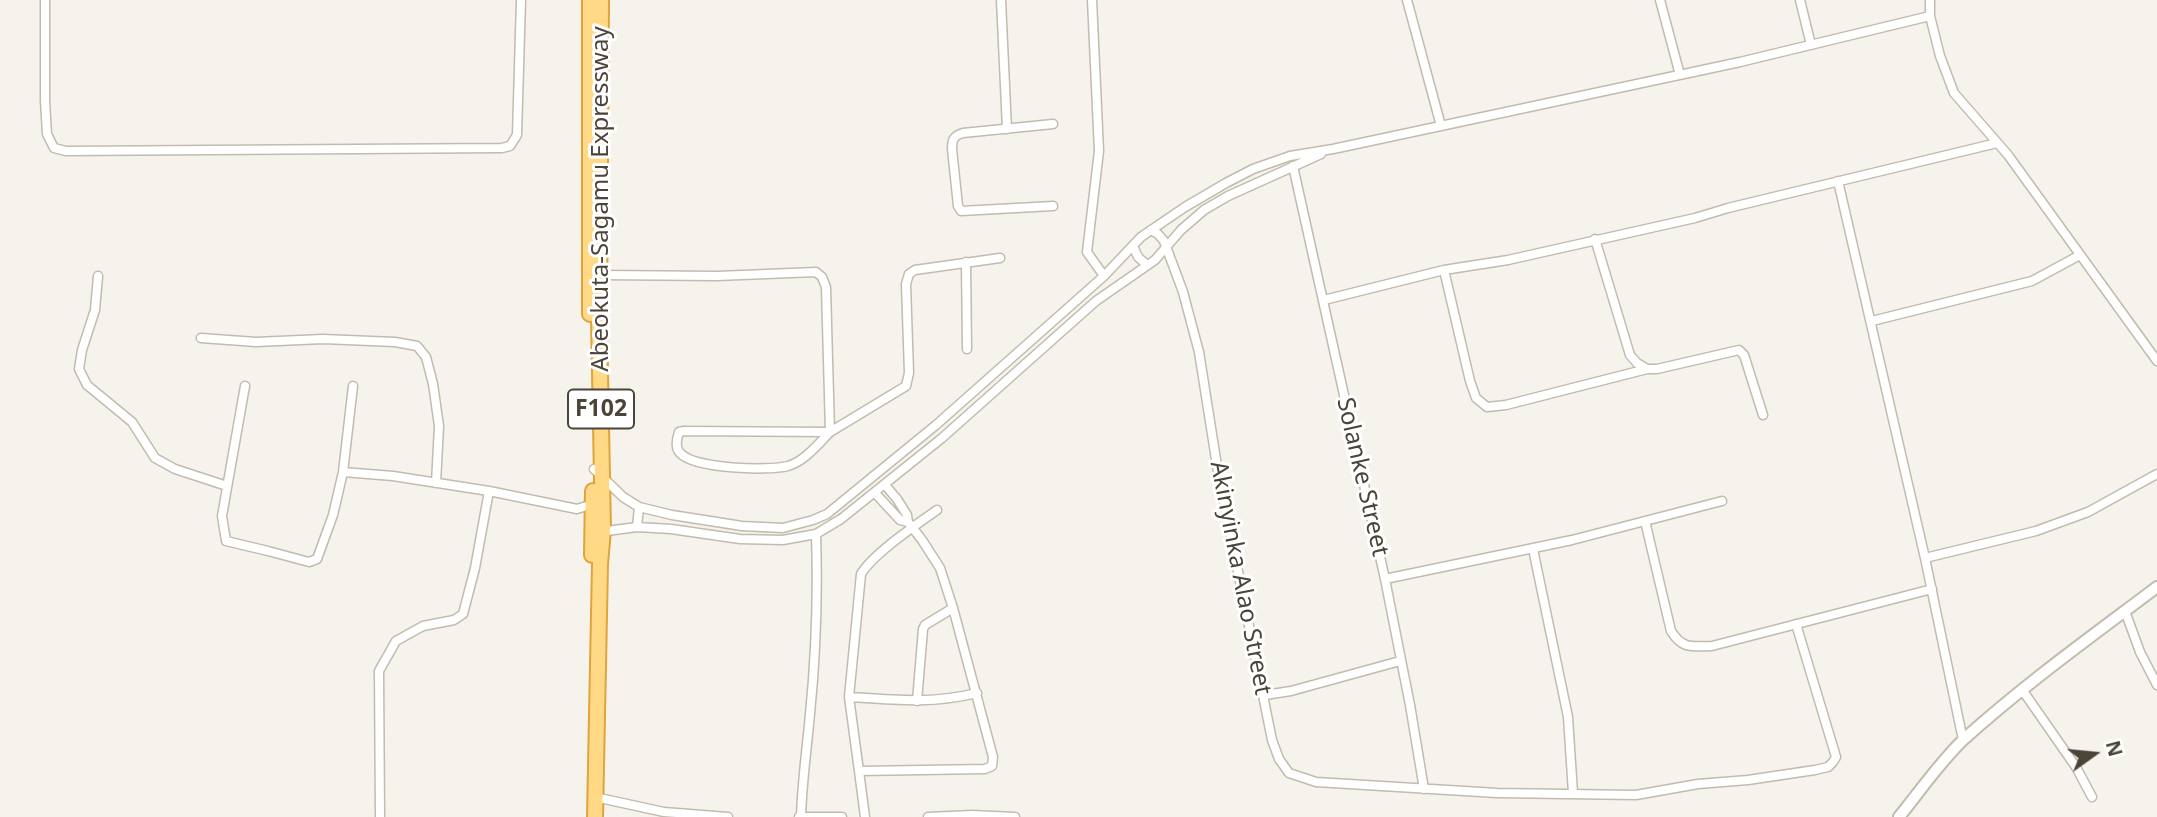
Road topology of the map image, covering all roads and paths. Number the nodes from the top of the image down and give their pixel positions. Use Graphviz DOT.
graph roads {
  1 [pos="45,0"];
  2 [pos="521,0"];
  3 [pos="590,0"];
  4 [pos="601,0"];
  5 [pos="1001,0"];
  6 [pos="1092,0"];
  7 [pos="1407,0"];
  8 [pos="1661,0"];
  9 [pos="1800,0"];
  10 [pos="1930,0"];
  11 [pos="1930,16"];
  12 [pos="1811,45"];
  13 [pos="1680,75"];
  14 [pos="1053,124"];
  15 [pos="1441,126"];
  16 [pos="1007,129"];
  17 [pos="1997,143"];
  18 [pos="1334,149"];
  19 [pos="1293,166"];
  20 [pos="1838,181"];
  21 [pos="1053,206"];
  22 [pos="1151,230"];
  23 [pos="1595,239"];
  24 [pos="1133,246"];
  25 [pos="1166,249"];
  26 [pos="2080,255"];
  27 [pos="1000,258"];
  28 [pos="966,262"];
  29 [pos="1147,265"];
  30 [pos="1444,270"];
  31 [pos="601,275"];
  32 [pos="98,276"];
  33 [pos="1104,276"];
  34 [pos="1324,300"];
  35 [pos="1872,321"];
  36 [pos="201,338"];
  37 [pos="967,349"];
  38 [pos="2157,360"];
  39 [pos="1647,369"];
  40 [pos="245,386"];
  41 [pos="352,386"];
  42 [pos="1763,415"];
  43 [pos="830,432"];
  44 [pos="344,472"];
  45 [pos="598,473"];
  46 [pos="2157,474"];
  47 [pos="436,483"];
  48 [pos="885,485"];
  49 [pos="228,486"];
  50 [pos="489,491"];
  51 [pos="875,493"];
  52 [pos="1721,501"];
  53 [pos="593,504"];
  54 [pos="639,507"];
  55 [pos="937,510"];
  56 [pos="673,515"];
  57 [pos="1645,521"];
  58 [pos="910,525"];
  59 [pos="637,527"];
  60 [pos="671,529"];
  61 [pos="598,532"];
  62 [pos="816,534"];
  63 [pos="1533,550"];
  64 [pos="1925,558"];
  65 [pos="1385,579"];
  66 [pos="2157,587"];
  67 [pos="1932,589"];
  68 [pos="953,608"];
  69 [pos="2125,611"];
  70 [pos="1796,624"];
  71 [pos="1400,661"];
  72 [pos="2157,685"];
  73 [pos="2023,691"];
  74 [pos="977,693"];
  75 [pos="1265,695"];
  76 [pos="849,697"];
  77 [pos="916,701"];
  78 [pos="1963,740"];
  79 [pos="859,771"];
  80 [pos="1424,789"];
  81 [pos="1573,793"];
  82 [pos="595,796"];
  83 [pos="2092,797"];
  84 [pos="380,817"];
  85 [pos="587,817"];
  86 [pos="595,817"];
  87 [pos="728,817"];
  88 [pos="799,817"];
  89 [pos="821,817"];
  90 [pos="842,817"];
  91 [pos="865,817"];
  92 [pos="928,817"];
  93 [pos="1015,817"];
  94 [pos="1899,817"];
  1 -- 2 [label="street"];
  3 -- 45 [label="highway, Abeokuta-Sagamu Expressway / F102"];
  4 -- 31 [label="highway, Abeokuta-Sagamu Expressway / F102"];
  5 -- 16 [label="street"];
  6 -- 33 [label="street"];
  7 -- 15 [label="street"];
  8 -- 13 [label="street"];
  9 -- 12 [label="street"];
  10 -- 11 [label="street"];
  11 -- 12 [label="street"];
  11 -- 17 [label="street"];
  12 -- 13 [label="street"];
  13 -- 15 [label="street"];
  14 -- 16 [label="street"];
  15 -- 18 [label="street"];
  16 -- 21 [label="street"];
  17 -- 20 [label="street"];
  17 -- 26 [label="street"];
  18 -- 19 [label="street"];
  18 -- 22 [label="street"];
  19 -- 25 [label="street"];
  19 -- 34 [label="street, Solanke Street"];
  20 -- 23 [label="street"];
  20 -- 35 [label="street"];
  22 -- 24 [label="street"];
  22 -- 25 [label="street, Akinyinka Alao Street"];
  23 -- 30 [label="street"];
  23 -- 39 [label="street"];
  24 -- 29 [label="street"];
  24 -- 33 [label="street"];
  25 -- 29 [label="street"];
  25 -- 75 [label="street, Akinyinka Alao Street"];
  26 -- 35 [label="street"];
  26 -- 38 [label="street"];
  27 -- 28 [label="street"];
  28 -- 37 [label="street"];
  28 -- 43 [label="street"];
  29 -- 48 [label="street"];
  30 -- 34 [label="street"];
  30 -- 39 [label="street"];
  31 -- 43 [label="street"];
  31 -- 45 [label="highway, Abeokuta-Sagamu Expressway / F102"];
  32 -- 49 [label="street"];
  33 -- 56 [label="street"];
  34 -- 65 [label="street, Solanke Street"];
  35 -- 64 [label="street"];
  36 -- 47 [label="street"];
  39 -- 42 [label="street"];
  40 -- 49 [label="street"];
  41 -- 44 [label="street"];
  43 -- 43 [label="street"];
  44 -- 47 [label="street"];
  44 -- 49 [label="street"];
  45 -- 53 [label="highway, Abeokuta-Sagamu Expressway / F102"];
  45 -- 54 [label="street"];
  45 -- 61 [label="highway, Abeokuta-Sagamu Expressway / F102"];
  46 -- 64 [label="street"];
  47 -- 50 [label="street"];
  48 -- 51 [label="street"];
  48 -- 58 [label="street"];
  50 -- 53 [label="street"];
  50 -- 84 [label="street"];
  51 -- 58 [label="street"];
  51 -- 62 [label="street"];
  52 -- 57 [label="street"];
  53 -- 61 [label="highway, Abeokuta-Sagamu Expressway / F102"];
  54 -- 56 [label="street"];
  54 -- 59 [label="street"];
  55 -- 58 [label="street"];
  56 -- 60 [label="street"];
  57 -- 63 [label="street"];
  57 -- 70 [label="street"];
  58 -- 68 [label="street"];
  58 -- 76 [label="street"];
  59 -- 60 [label="street"];
  59 -- 61 [label="street"];
  60 -- 62 [label="street"];
  61 -- 82 [label="highway, Abeokuta-Sagamu Expressway / F102"];
  61 -- 85 [label="highway, Abeokuta-Sagamu Expressway / F102"];
  62 -- 88 [label="street"];
  63 -- 65 [label="street"];
  63 -- 81 [label="street"];
  64 -- 67 [label="street"];
  65 -- 71 [label="street, Solanke Street"];
  66 -- 69 [label="street"];
  67 -- 70 [label="street"];
  67 -- 78 [label="street"];
  68 -- 74 [label="street"];
  68 -- 77 [label="street"];
  69 -- 72 [label="street"];
  69 -- 73 [label="street"];
  70 -- 81 [label="street, Akinyinka Alao Street"];
  71 -- 75 [label="street"];
  71 -- 80 [label="street, Solanke Street"];
  73 -- 78 [label="street"];
  73 -- 83 [label="street"];
  74 -- 77 [label="street"];
  74 -- 79 [label="street"];
  75 -- 80 [label="street, Akinyinka Alao Street"];
  76 -- 77 [label="street"];
  76 -- 79 [label="street"];
  78 -- 94 [label="street"];
  79 -- 91 [label="street"];
  80 -- 81 [label="street, Akinyinka Alao Street"];
  82 -- 86 [label="highway, Abeokuta-Sagamu Expressway / F102"];
  82 -- 87 [label="street"];
  88 -- 89 [label="street"];
  89 -- 90 [label="street"];
  92 -- 93 [label="street"];
}
